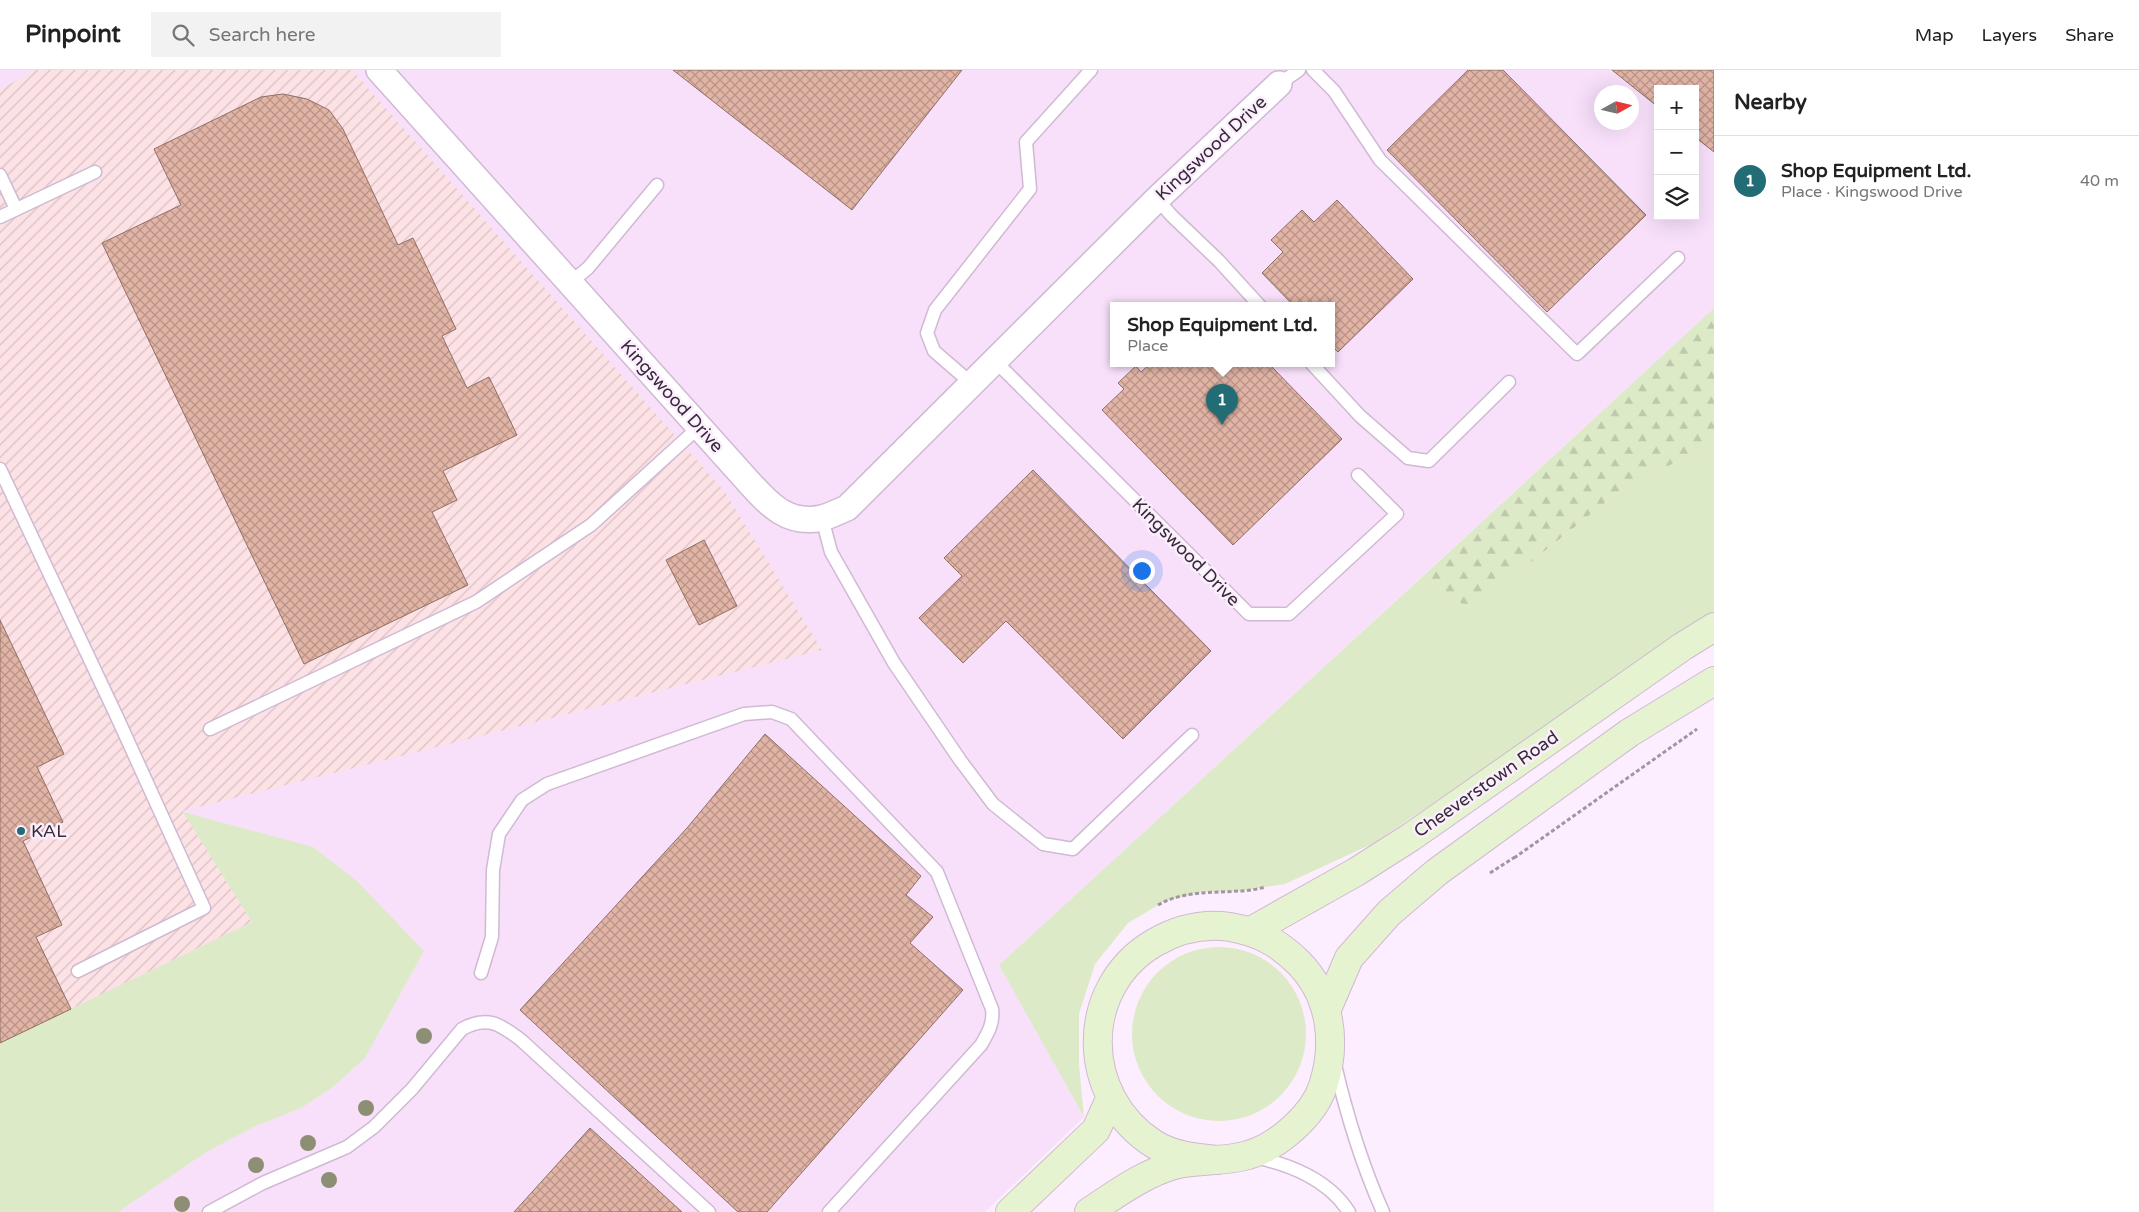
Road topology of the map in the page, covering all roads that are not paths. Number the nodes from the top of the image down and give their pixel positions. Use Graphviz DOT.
graph roads {
  1 [pos="379,70"];
  2 [pos="1091,70"];
  3 [pos="1314,70"];
  4 [pos="1289,77"];
  5 [pos="95,172"];
  6 [pos="0,175"];
  7 [pos="657,185"];
  8 [pos="1157,199"];
  9 [pos="16,209"];
  10 [pos="0,217"];
  11 [pos="1678,258"];
  12 [pos="571,282"];
  13 [pos="1256,302"];
  14 [pos="994,360"];
  15 [pos="1315,367"];
  16 [pos="1509,382"];
  17 [pos="971,383"];
  18 [pos="699,427"];
  19 [pos="0,469"];
  20 [pos="1358,475"];
  21 [pos="822,518"];
  22 [pos="1714,627"];
  23 [pos="1714,681"];
  24 [pos="210,729"];
  25 [pos="1192,735"];
  26 [pos="1251,931"];
  27 [pos="78,971"];
  28 [pos="482,973"];
  29 [pos="1327,1009"];
  30 [pos="1331,1048"];
  31 [pos="1110,1099"];
  32 [pos="1249,1155"];
  33 [pos="1218,1160"];
  34 [pos="209,1212"];
  35 [pos="709,1212"];
  36 [pos="829,1212"];
  37 [pos="1010,1212"];
  38 [pos="1089,1212"];
  39 [pos="1349,1212"];
  40 [pos="1383,1212"];
  1 -- 12 [label="street, Kingswood Drive"];
  2 -- 17 [label="lane"];
  3 -- 11 [label="lane"];
  4 -- 8 [label="street, Kingswood Drive"];
  5 -- 9 [label="lane"];
  6 -- 9 [label="lane"];
  7 -- 12 [label="lane"];
  8 -- 13 [label="lane"];
  8 -- 14 [label="street, Kingswood Drive"];
  9 -- 10 [label="lane"];
  12 -- 18 [label="street, Kingswood Drive"];
  14 -- 17 [label="street, Kingswood Drive"];
  14 -- 20 [label="lane, Kingswood Drive"];
  15 -- 16 [label="lane"];
  17 -- 21 [label="street, Kingswood Drive"];
  18 -- 21 [label="street, Kingswood Drive"];
  18 -- 24 [label="lane"];
  19 -- 27 [label="lane"];
  21 -- 25 [label="lane"];
  22 -- 26 [label="main road, Cheeverstown Road"];
  23 -- 29 [label="main road"];
  26 -- 29 [label="main road"];
  26 -- 31 [label="main road"];
  28 -- 36 [label="lane"];
  29 -- 30 [label="main road"];
  30 -- 32 [label="main road"];
  30 -- 40 [label="lane"];
  31 -- 33 [label="main road"];
  31 -- 37 [label="main road"];
  32 -- 33 [label="main road"];
  32 -- 39 [label="lane"];
  33 -- 38 [label="main road"];
  34 -- 35 [label="lane"];
}
